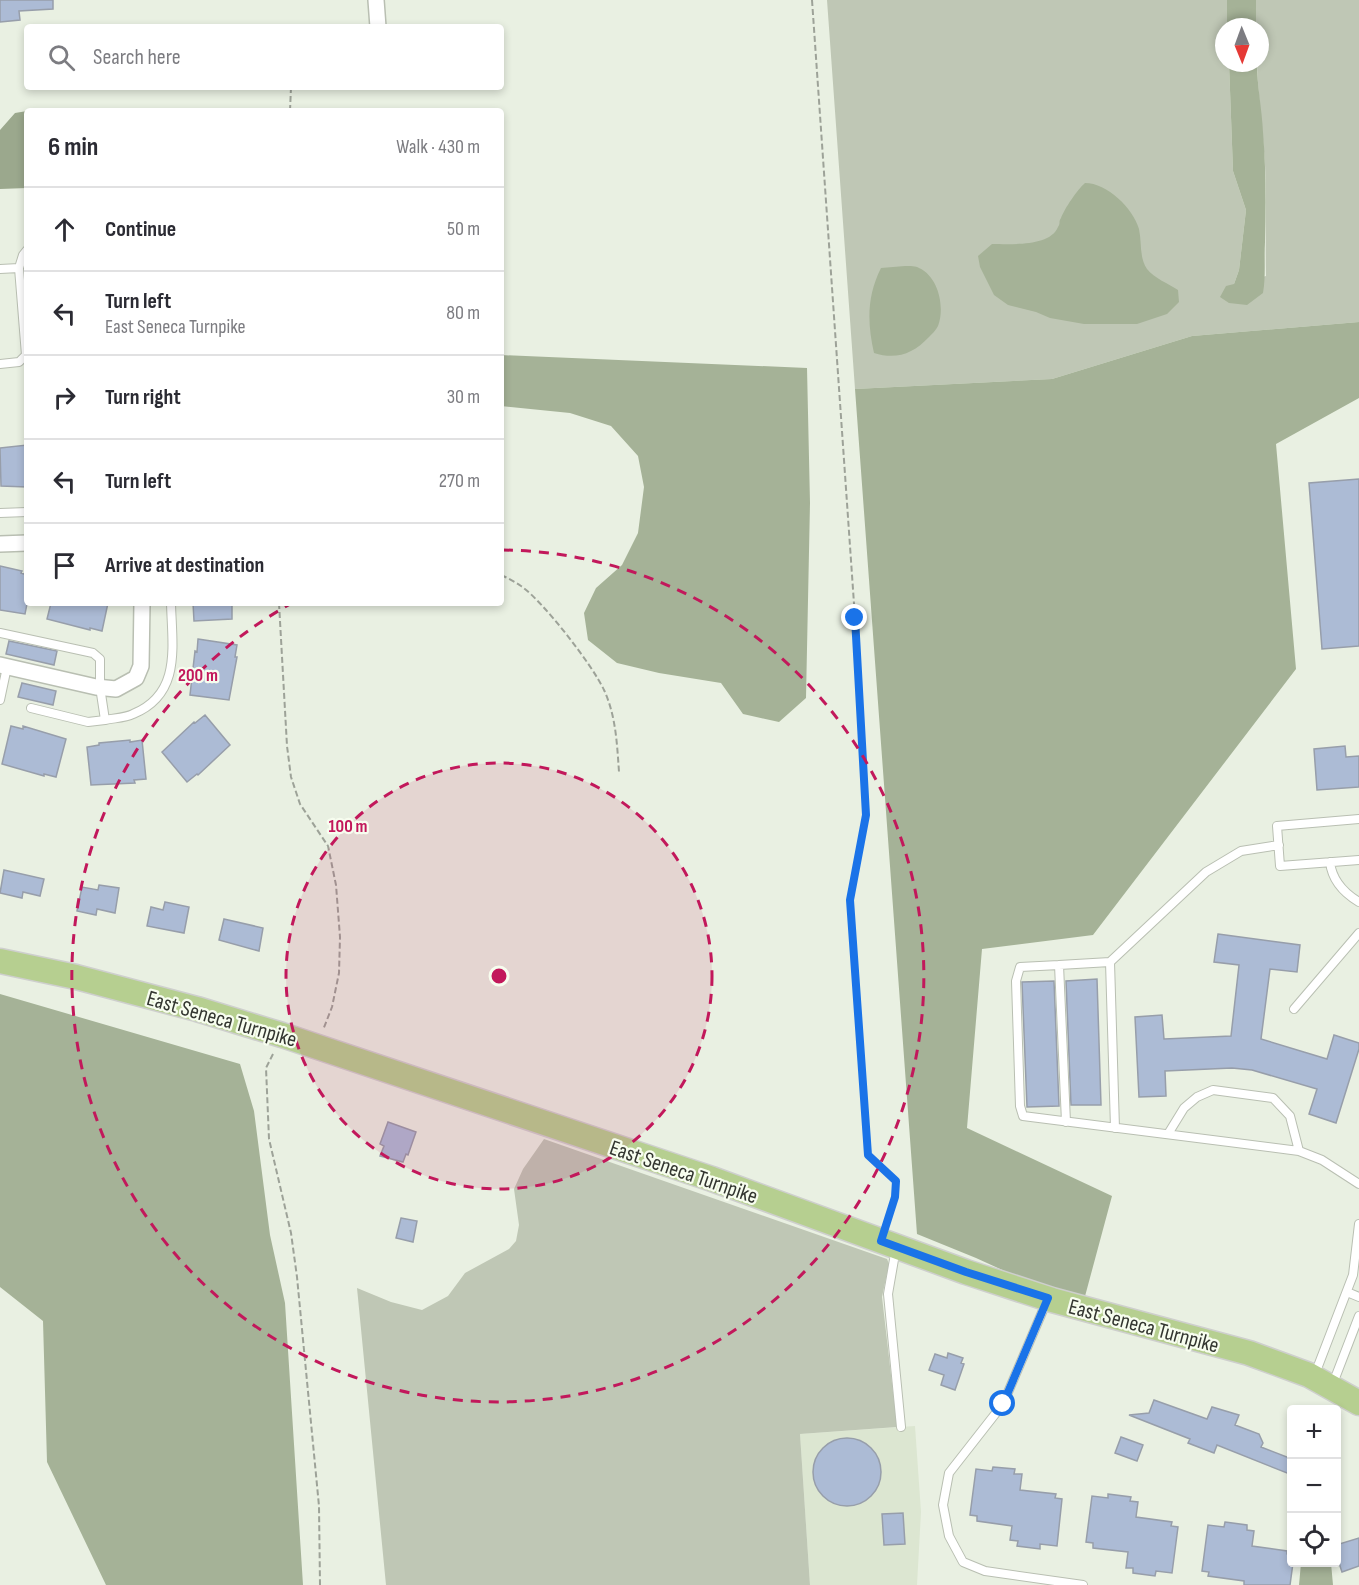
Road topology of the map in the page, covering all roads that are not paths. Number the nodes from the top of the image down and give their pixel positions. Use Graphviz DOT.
graph roads {
  1 [pos="376,0"];
  2 [pos="378,24"];
  3 [pos="24,254"];
  4 [pos="19,268"];
  5 [pos="0,269"];
  6 [pos="24,331"];
  7 [pos="24,358"];
  8 [pos="0,364"];
  9 [pos="24,512"];
  10 [pos="0,513"];
  11 [pos="24,543"];
  12 [pos="0,544"];
  13 [pos="142,606"];
  14 [pos="171,606"];
  15 [pos="0,633"];
  16 [pos="4,666"];
  17 [pos="100,687"];
  18 [pos="0,700"];
  19 [pos="31,708"];
  20 [pos="105,720"];
  21 [pos="1359,819"];
  22 [pos="1279,845"];
  23 [pos="1359,860"];
  24 [pos="1330,862"];
  25 [pos="1359,902"];
  26 [pos="1359,933"];
  27 [pos="0,960"];
  28 [pos="1110,962"];
  29 [pos="1059,965"];
  30 [pos="1294,1009"];
  31 [pos="1066,1122"];
  32 [pos="1115,1128"];
  33 [pos="1168,1134"];
  34 [pos="1299,1151"];
  35 [pos="1359,1184"];
  36 [pos="1359,1224"];
  37 [pos="889,1244"];
  38 [pos="1347,1292"];
  39 [pos="1359,1297"];
  40 [pos="1048,1298"];
  41 [pos="1359,1316"];
  42 [pos="1323,1383"];
  43 [pos="1359,1403"];
  44 [pos="900,1427"];
  45 [pos="1083,1585"];
  1 -- 2 [label="street"];
  3 -- 4 [label="lane"];
  4 -- 5 [label="lane"];
  4 -- 6 [label="lane"];
  7 -- 8 [label="lane"];
  9 -- 10 [label="lane"];
  11 -- 12 [label="street"];
  13 -- 17 [label="street"];
  14 -- 20 [label="lane"];
  15 -- 17 [label="lane"];
  16 -- 17 [label="street"];
  16 -- 18 [label="lane"];
  17 -- 20 [label="lane"];
  19 -- 20 [label="lane"];
  21 -- 22 [label="lane"];
  22 -- 24 [label="lane"];
  22 -- 28 [label="lane"];
  23 -- 24 [label="lane"];
  24 -- 25 [label="lane"];
  26 -- 30 [label="lane"];
  27 -- 37 [label="main road, East Seneca Turnpike"];
  28 -- 29 [label="lane"];
  28 -- 32 [label="lane"];
  29 -- 31 [label="lane"];
  29 -- 31 [label="lane"];
  31 -- 32 [label="lane"];
  32 -- 33 [label="lane"];
  33 -- 34 [label="lane"];
  33 -- 34 [label="lane"];
  34 -- 35 [label="lane"];
  36 -- 38 [label="lane"];
  37 -- 40 [label="main road, East Seneca Turnpike"];
  37 -- 44 [label="lane"];
  38 -- 39 [label="lane"];
  38 -- 42 [label="lane"];
  40 -- 42 [label="main road, East Seneca Turnpike"];
  40 -- 45 [label="lane"];
  41 -- 42 [label="lane"];
  42 -- 43 [label="main road, East Seneca Turnpike"];
}
